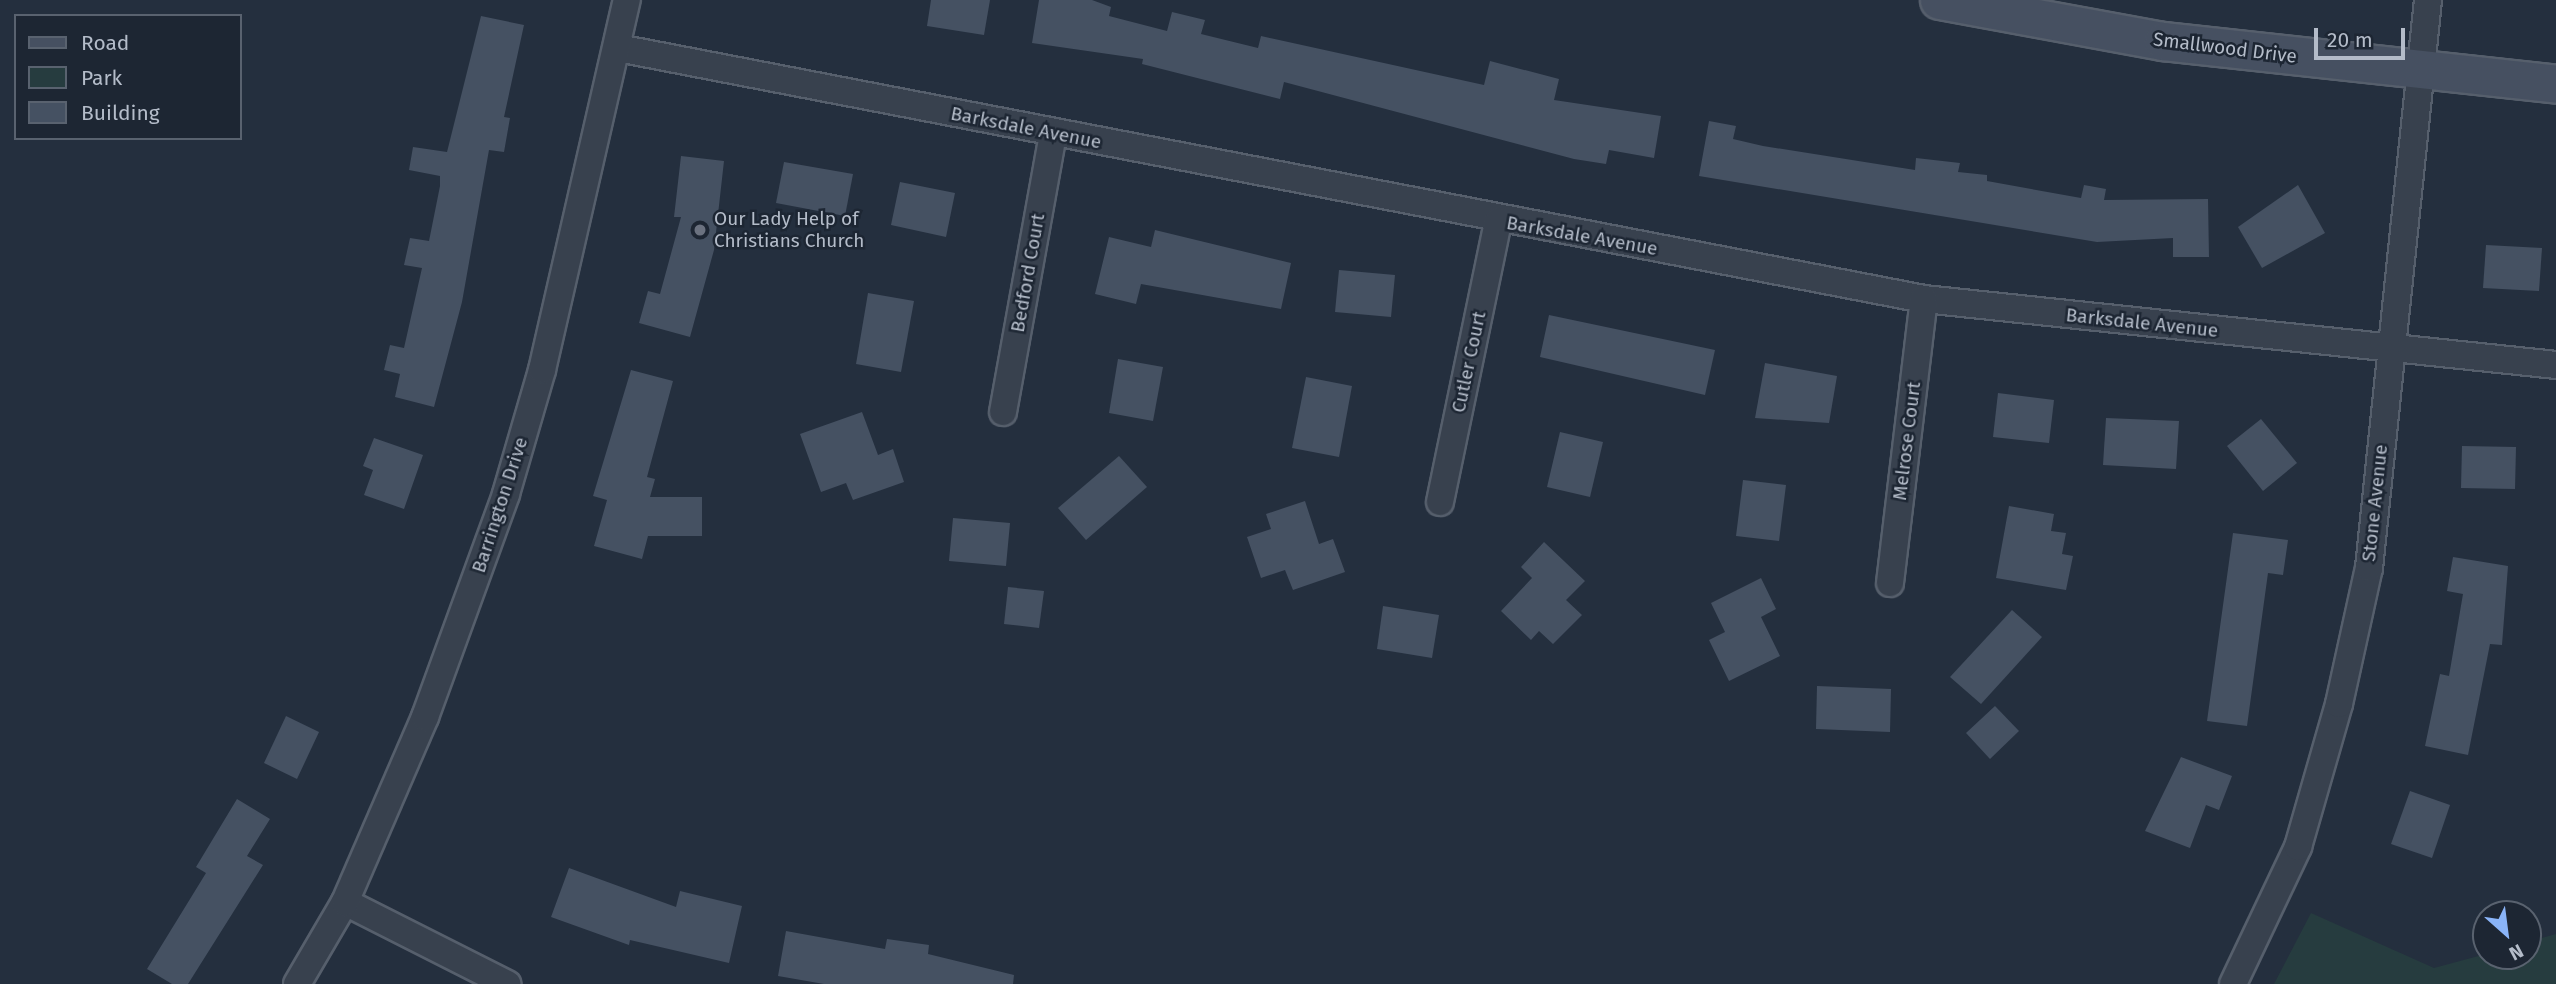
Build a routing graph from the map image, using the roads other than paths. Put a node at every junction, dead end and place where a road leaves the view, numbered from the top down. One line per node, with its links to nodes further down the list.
1 (628, 0): 4 (street, Barrington Drive)
2 (1939, 0): 5 (main road, Smallwood Drive)
3 (2428, 0): 5 (street, Stone Avenue)
4 (618, 48): 7 (street, Barksdale Avenue); 15 (street, Barrington Drive)
5 (2419, 70): 6 (main road, Smallwood Drive); 10 (street, Stone Avenue)
6 (2556, 84)
7 (1053, 134): 8 (street, Barksdale Avenue); 12 (street, Bedford Court)
8 (1498, 221): 9 (street, Barksdale Avenue); 13 (street, Cutler Court)
9 (1924, 299): 10 (street, Barksdale Avenue); 14 (street, Melrose Court)
10 (2388, 350): 11 (street, Barksdale Avenue); 18 (street, Stone Avenue)
11 (2556, 365)
12 (1003, 412)
13 (1440, 502)
14 (1890, 583)
15 (345, 902): 16 (street, Barrington Drive); 17 (street)
16 (297, 984)
17 (507, 984)
18 (2233, 984)

